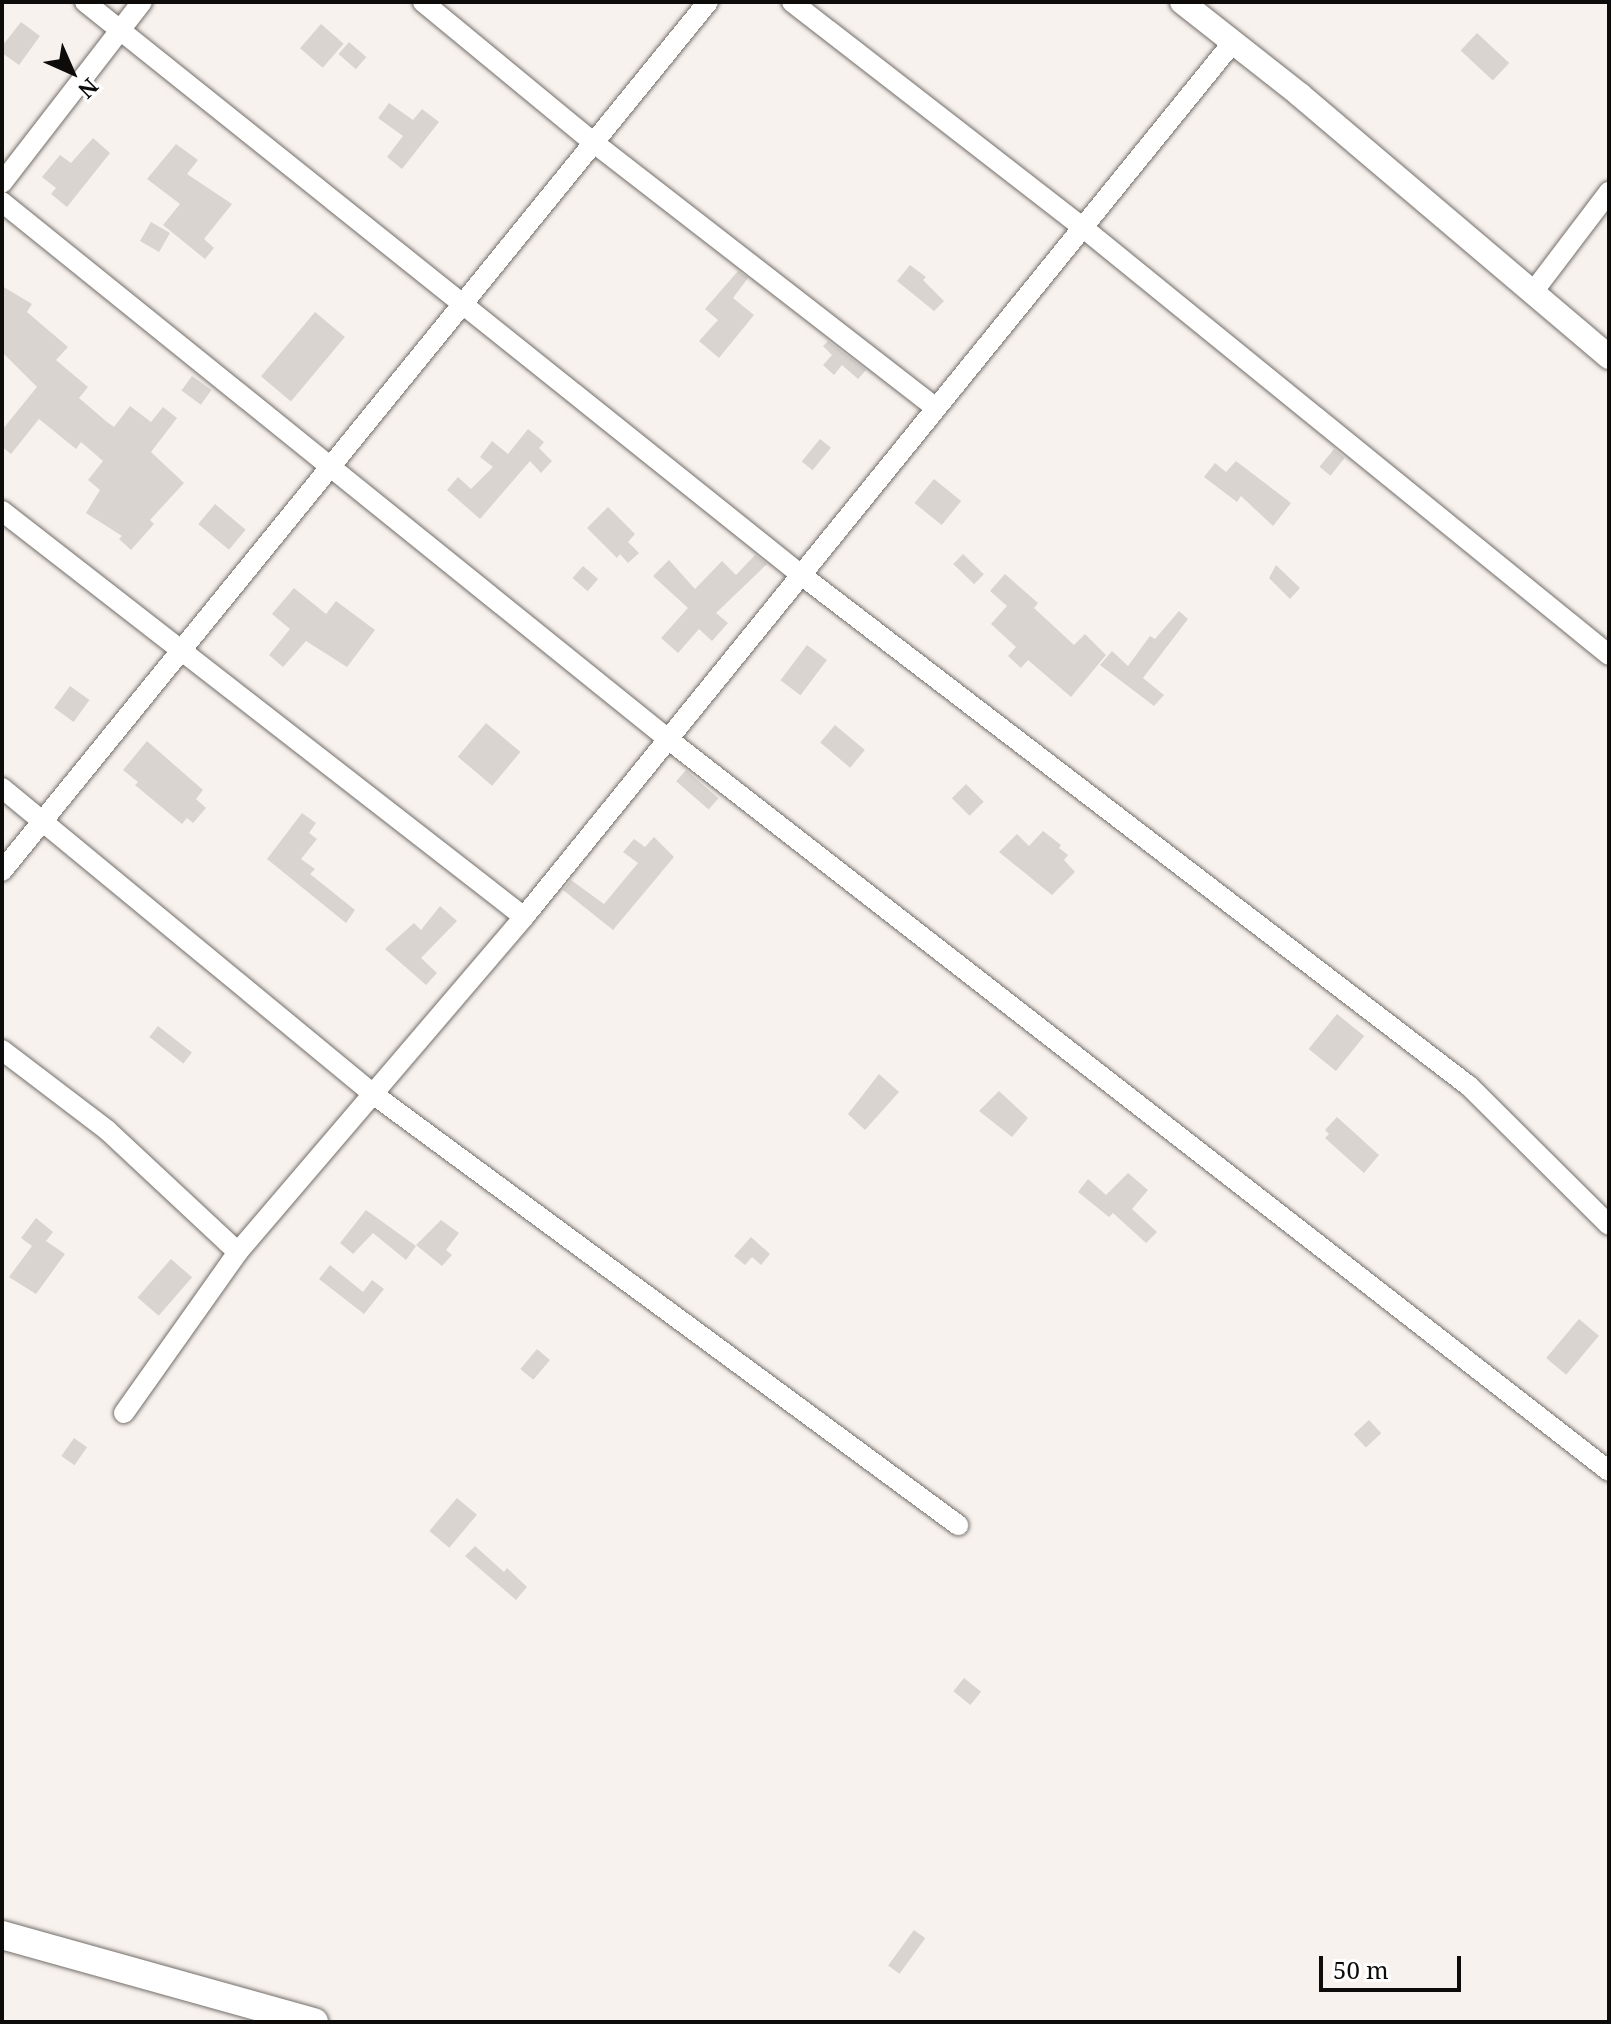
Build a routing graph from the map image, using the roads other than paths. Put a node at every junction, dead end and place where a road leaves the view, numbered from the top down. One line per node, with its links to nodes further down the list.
1 (85, 2): 7 (street)
2 (142, 2): 7 (street)
3 (423, 2): 9 (street)
4 (708, 2): 9 (street)
5 (792, 2): 13 (street)
6 (1182, 2): 8 (street)
7 (120, 30): 10 (street); 15 (street)
8 (1233, 42): 13 (street); 14 (street)
9 (593, 142): 15 (street); 17 (street)
10 (2, 183)
11 (1609, 192): 14 (street)
12 (2, 202): 18 (street)
13 (1081, 226): 17 (street); 22 (street)
14 (1533, 292): 16 (street)
15 (462, 303): 18 (street); 20 (street)
16 (1609, 357)
17 (935, 407): 20 (street)
18 (331, 464): 21 (street); 23 (street)
19 (2, 511): 21 (street)
20 (800, 574): 23 (street); 30 (street)
21 (180, 649): 25 (street); 27 (street)
22 (1609, 655)
23 (668, 739): 27 (street); 33 (street)
24 (2, 788): 25 (street)
25 (42, 821): 26 (street); 29 (street)
26 (2, 871)
27 (524, 917): 29 (street)
28 (2, 1050): 31 (street)
29 (373, 1094): 31 (street); 34 (street)
30 (1609, 1225)
31 (238, 1252): 32 (street)
32 (124, 1413)
33 (1609, 1471)
34 (958, 1525)
35 (2, 1935): 36 (main road)
36 (314, 2022)

